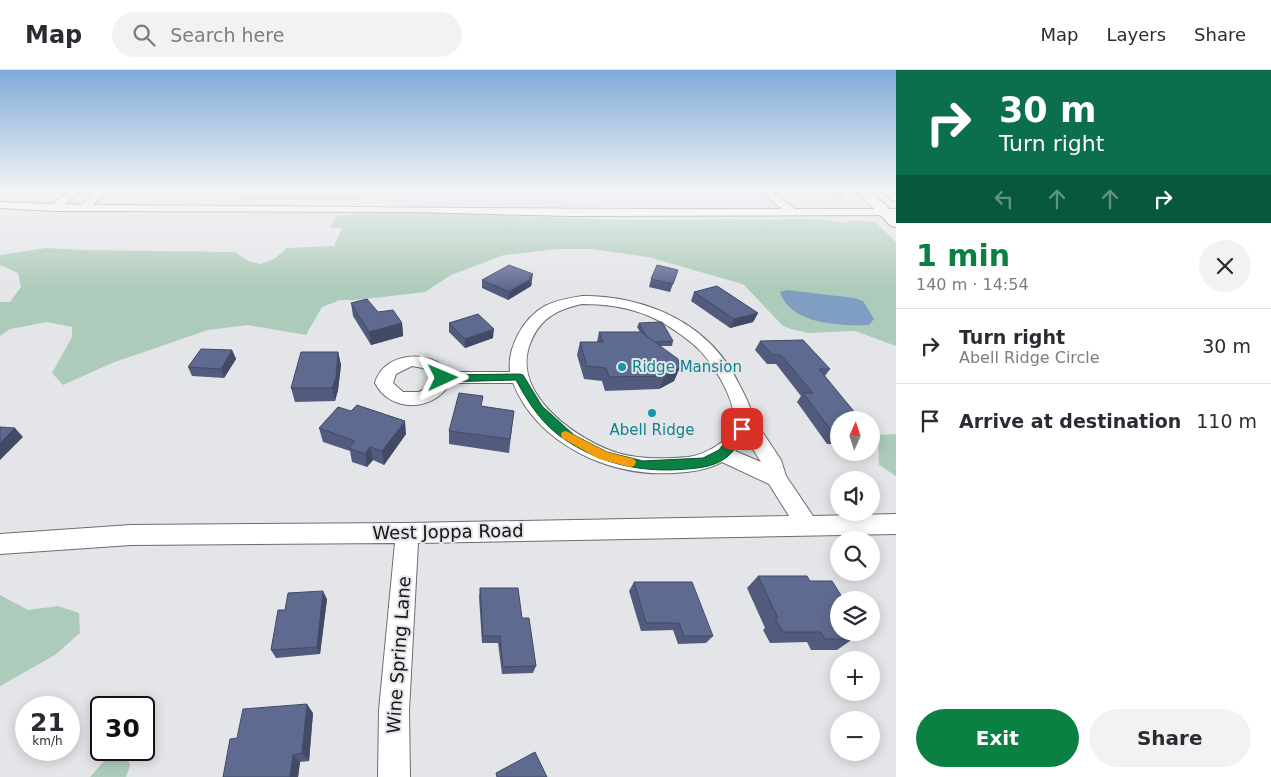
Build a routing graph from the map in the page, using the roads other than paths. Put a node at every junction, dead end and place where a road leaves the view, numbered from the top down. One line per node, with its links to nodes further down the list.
1 (519, 377): 2 (street); 3 (street); 4 (street)
2 (443, 378)
3 (742, 429): 4 (street); 5 (street)
4 (723, 454): 5 (street)
5 (776, 478): 7 (street)
6 (896, 524): 7 (street, West Joppa Road)
7 (807, 525): 8 (street, West Joppa Road)
8 (406, 533): 9 (street, West Joppa Road); 10 (street, Wine Spring Lane)
9 (0, 544)
10 (394, 777)

